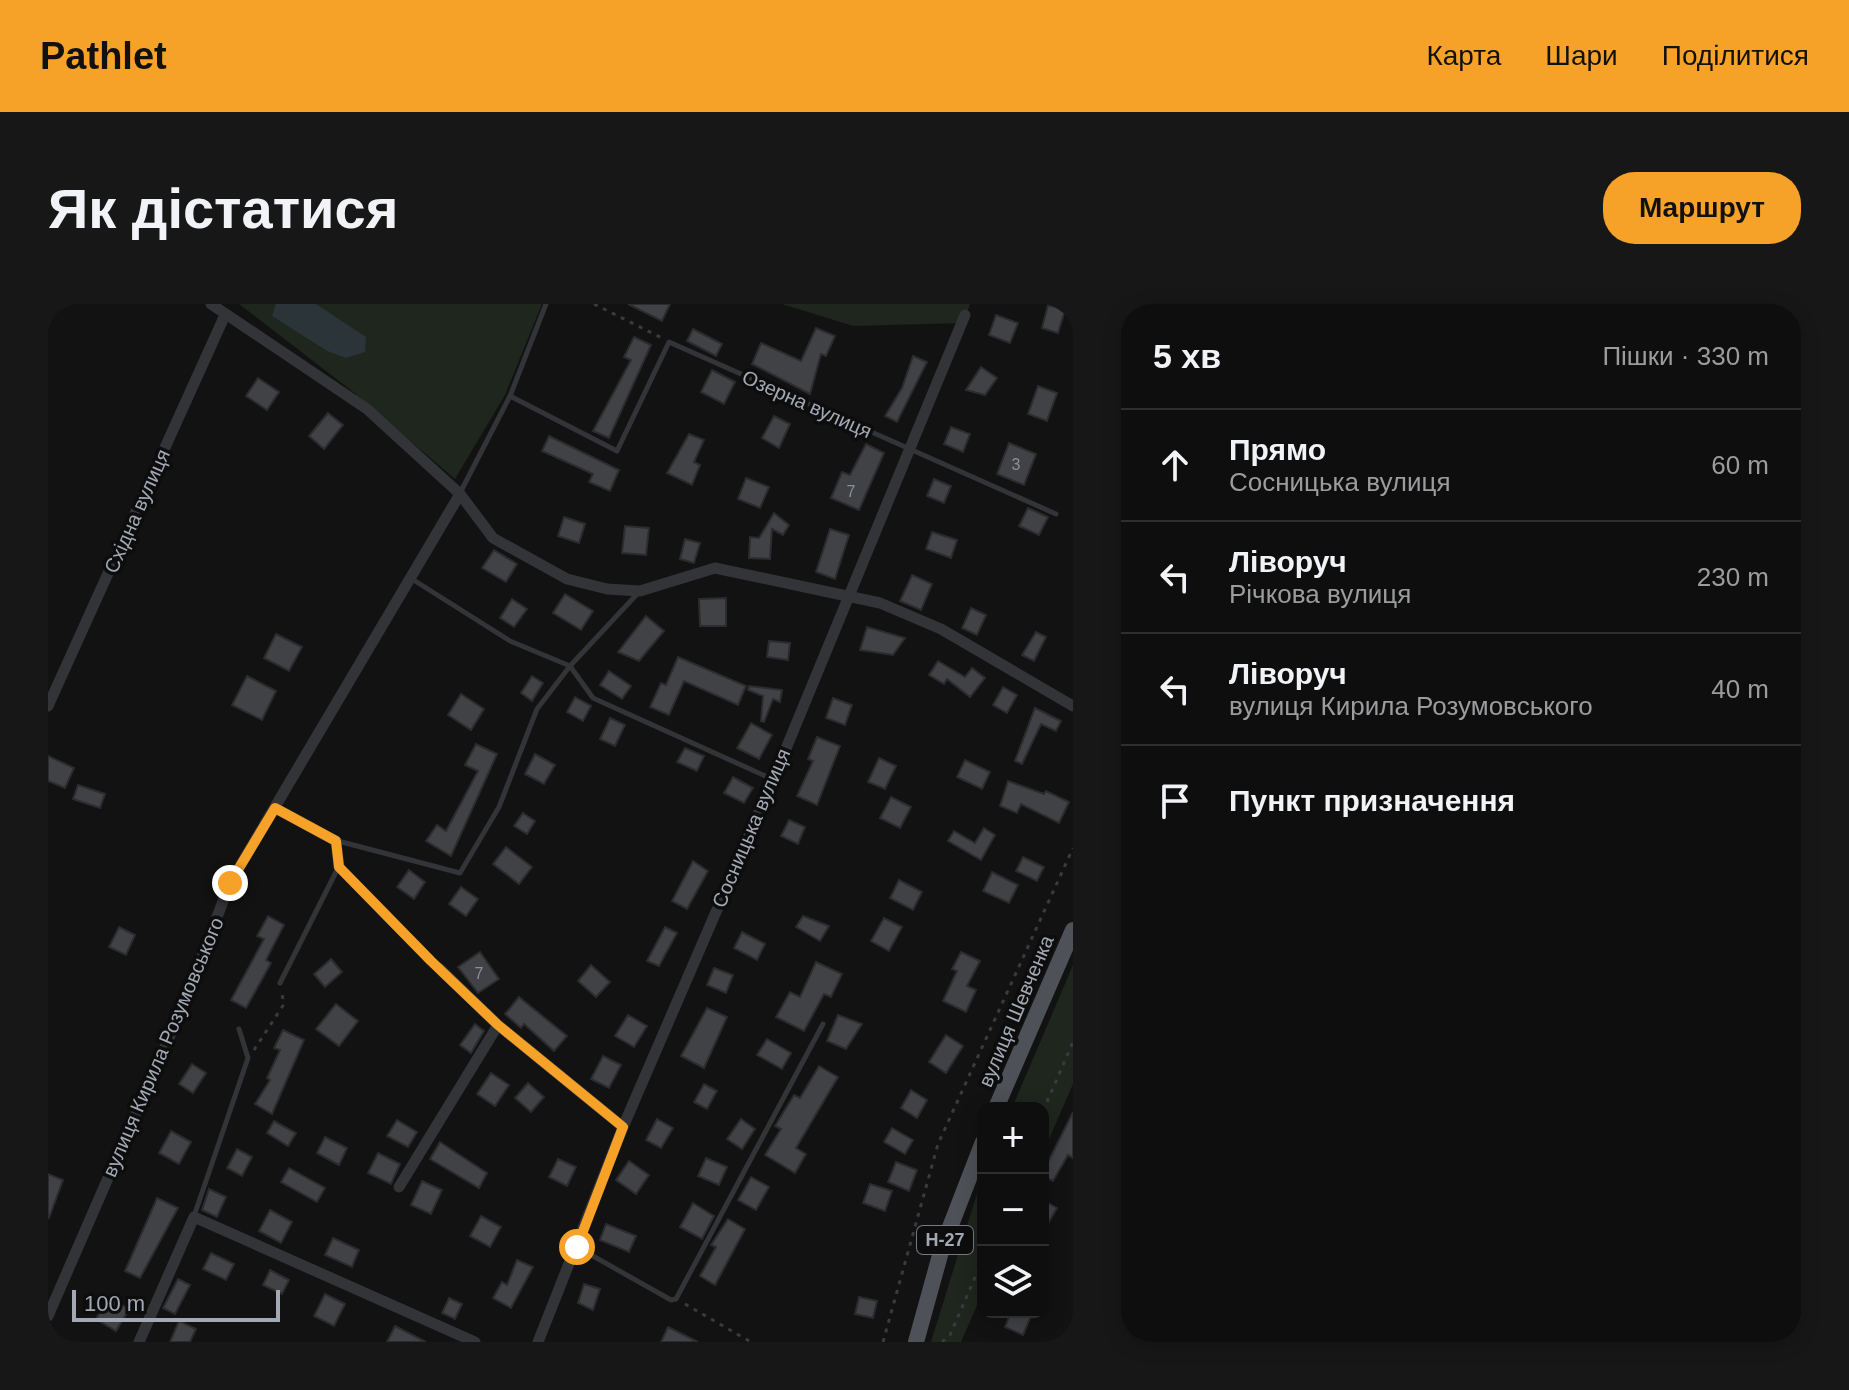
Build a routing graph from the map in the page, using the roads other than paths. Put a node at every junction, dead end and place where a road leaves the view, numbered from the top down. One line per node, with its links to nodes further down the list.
1 (211, 304): 3 (street)
2 (546, 304): 5 (lane)
3 (225, 315): 7 (street); 13 (street, Східна вулиця)
4 (965, 315): 6 (street, Сосницька вулиця)
5 (510, 396): 6 (lane, Озерна вулиця); 7 (lane)
6 (909, 449): 8 (lane, Озерна вулиця); 11 (street, Сосницька вулиця)
7 (460, 494): 9 (street, вулиця Кирила Розумовського); 10 (street)
8 (1056, 514)
9 (412, 579): 12 (lane); 16 (street, вулиця Кирила Розумовського)
10 (640, 591): 11 (street); 12 (lane)
11 (848, 596): 14 (street); 15 (street, Сосницька вулиця)
12 (570, 666): 15 (lane); 17 (lane)
13 (48, 706)
14 (1073, 706)
15 (773, 780): 26 (street, Сосницька вулиця)
16 (275, 808): 17 (street); 31 (street, вулиця Кирила Розумовського)
17 (336, 841): 18 (street)
18 (339, 867): 21 (lane)
19 (1073, 930): 25 (main road, вулиця Шевченка)
20 (439, 968): 23 (street)
21 (280, 983)
22 (823, 1024): 30 (lane)
23 (498, 1025): 26 (street); 28 (street)
24 (239, 1029): 29 (lane)
25 (999, 1102)
26 (623, 1127): 30 (street, Сосницька вулиця)
27 (977, 1158): 35 (main road, Н-27)
28 (399, 1187)
29 (194, 1217): 32 (street); 33 (street)
30 (577, 1247): 34 (street, Сосницька вулиця)
31 (48, 1316)
32 (139, 1342)
33 (475, 1342)
34 (538, 1342)
35 (916, 1342)

